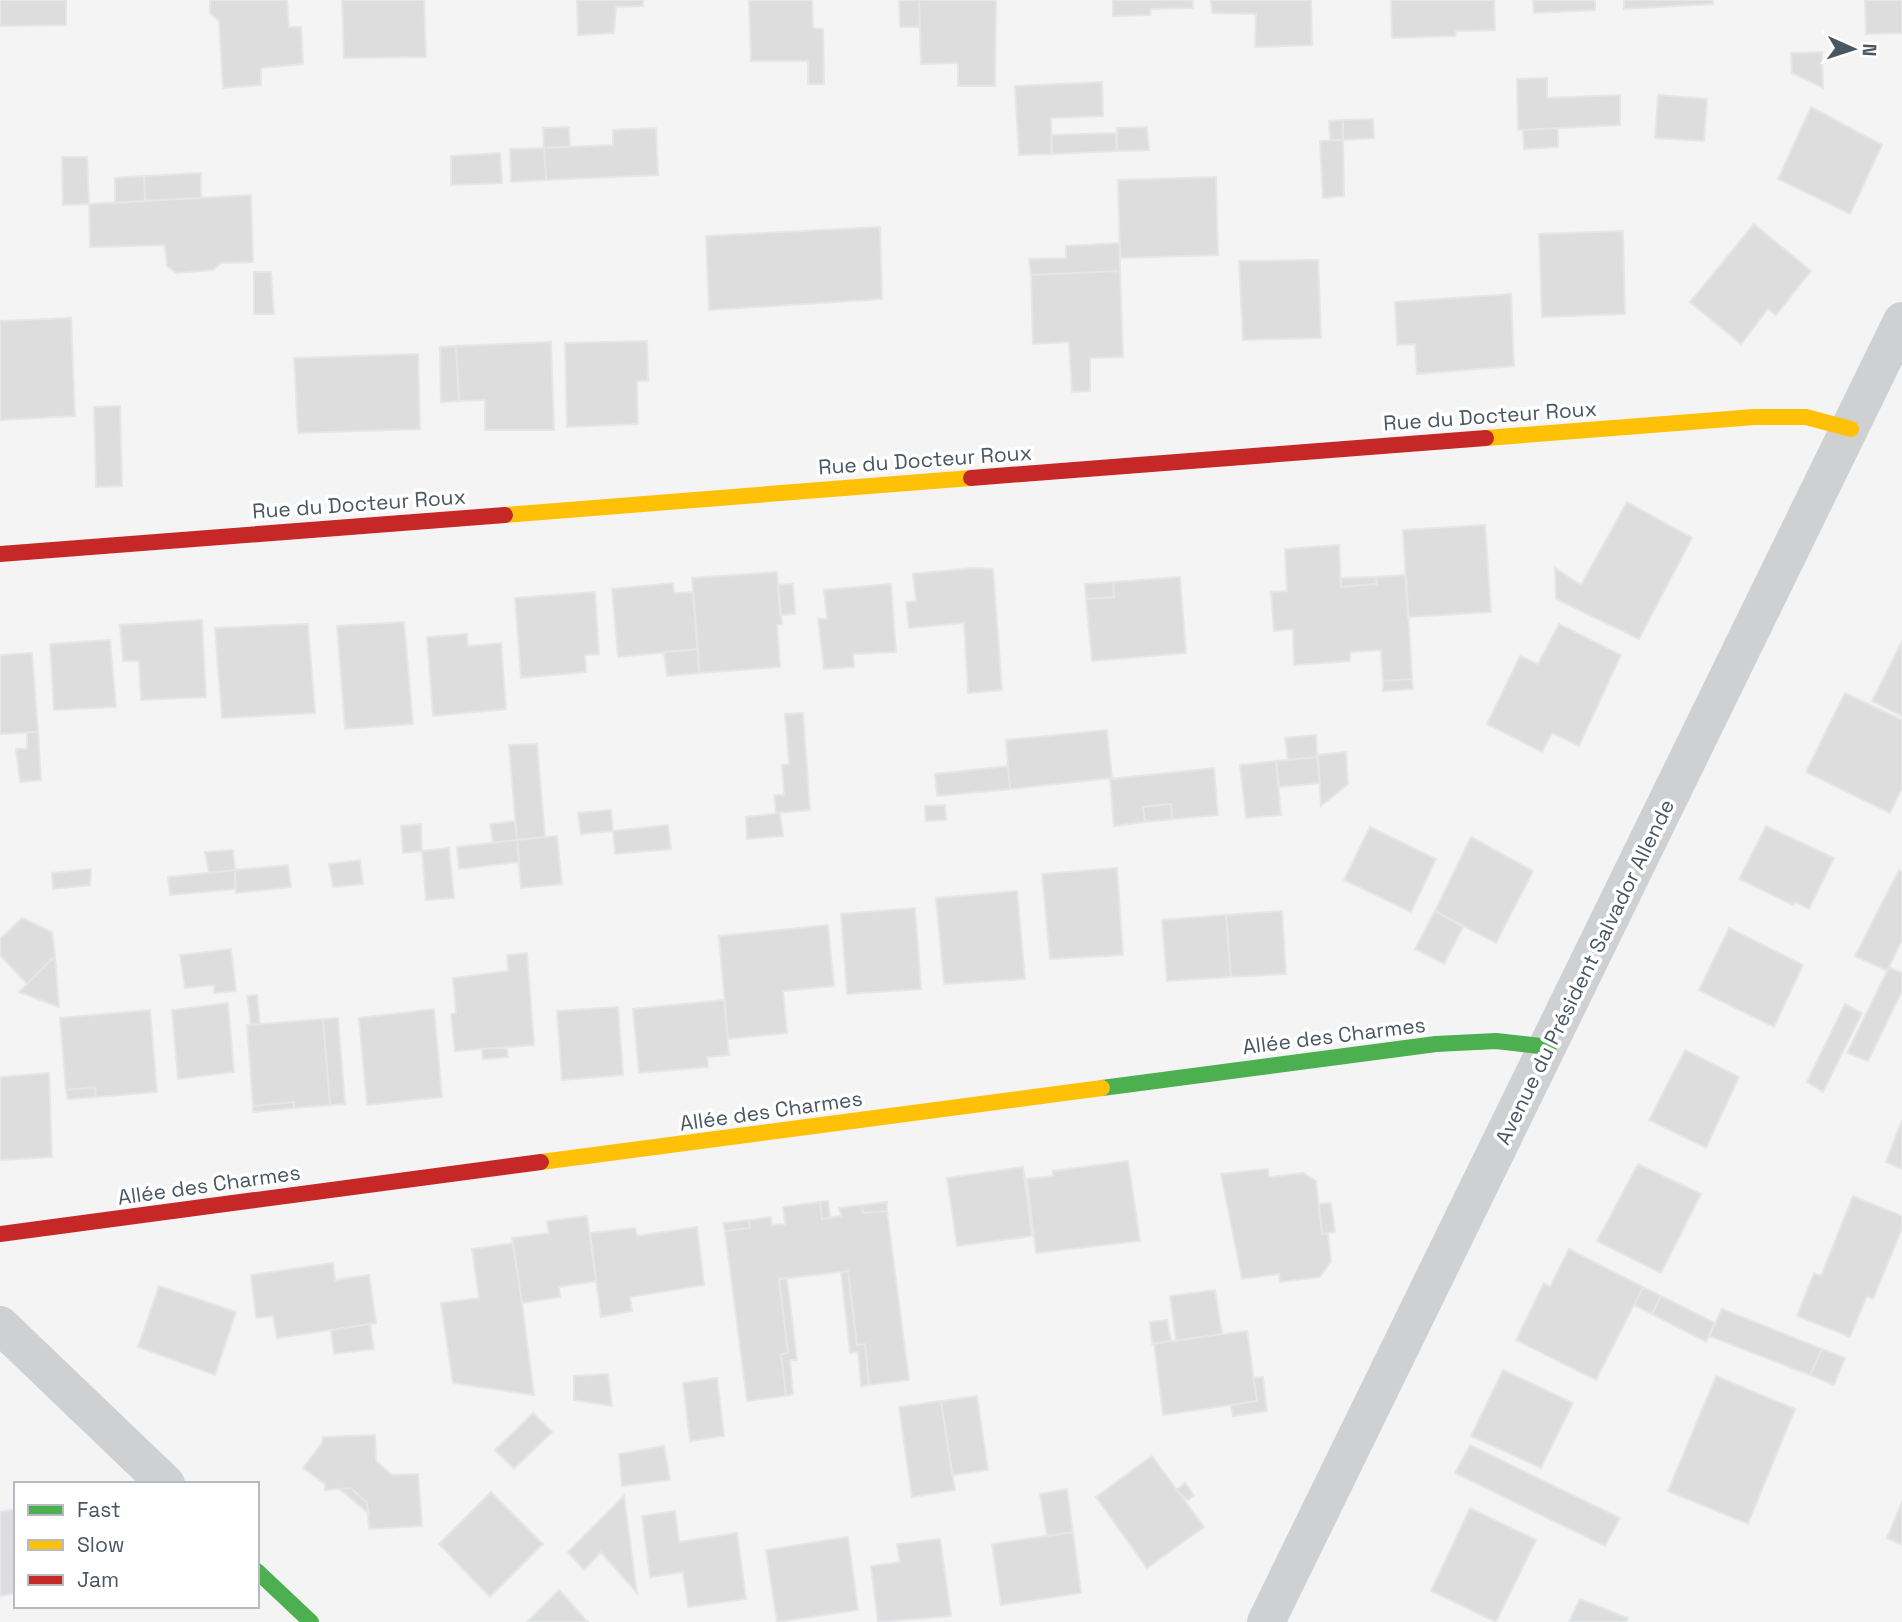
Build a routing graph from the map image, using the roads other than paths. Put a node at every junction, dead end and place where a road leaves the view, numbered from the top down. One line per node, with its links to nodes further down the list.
1 (1902, 321): 2 (street, Avenue du Président Salvador Allende)
2 (1851, 429): 3 (street, Rue du Docteur Roux); 4 (street, Avenue du Président Salvador Allende)
3 (0, 554)
4 (1549, 1047): 5 (street, Allée des Charmes); 10 (street, Avenue du Président Salvador Allende)
5 (0, 1234)
6 (0, 1325): 7 (street)
7 (164, 1482)
8 (259, 1572): 9 (street)
9 (311, 1622)
10 (1266, 1622)

